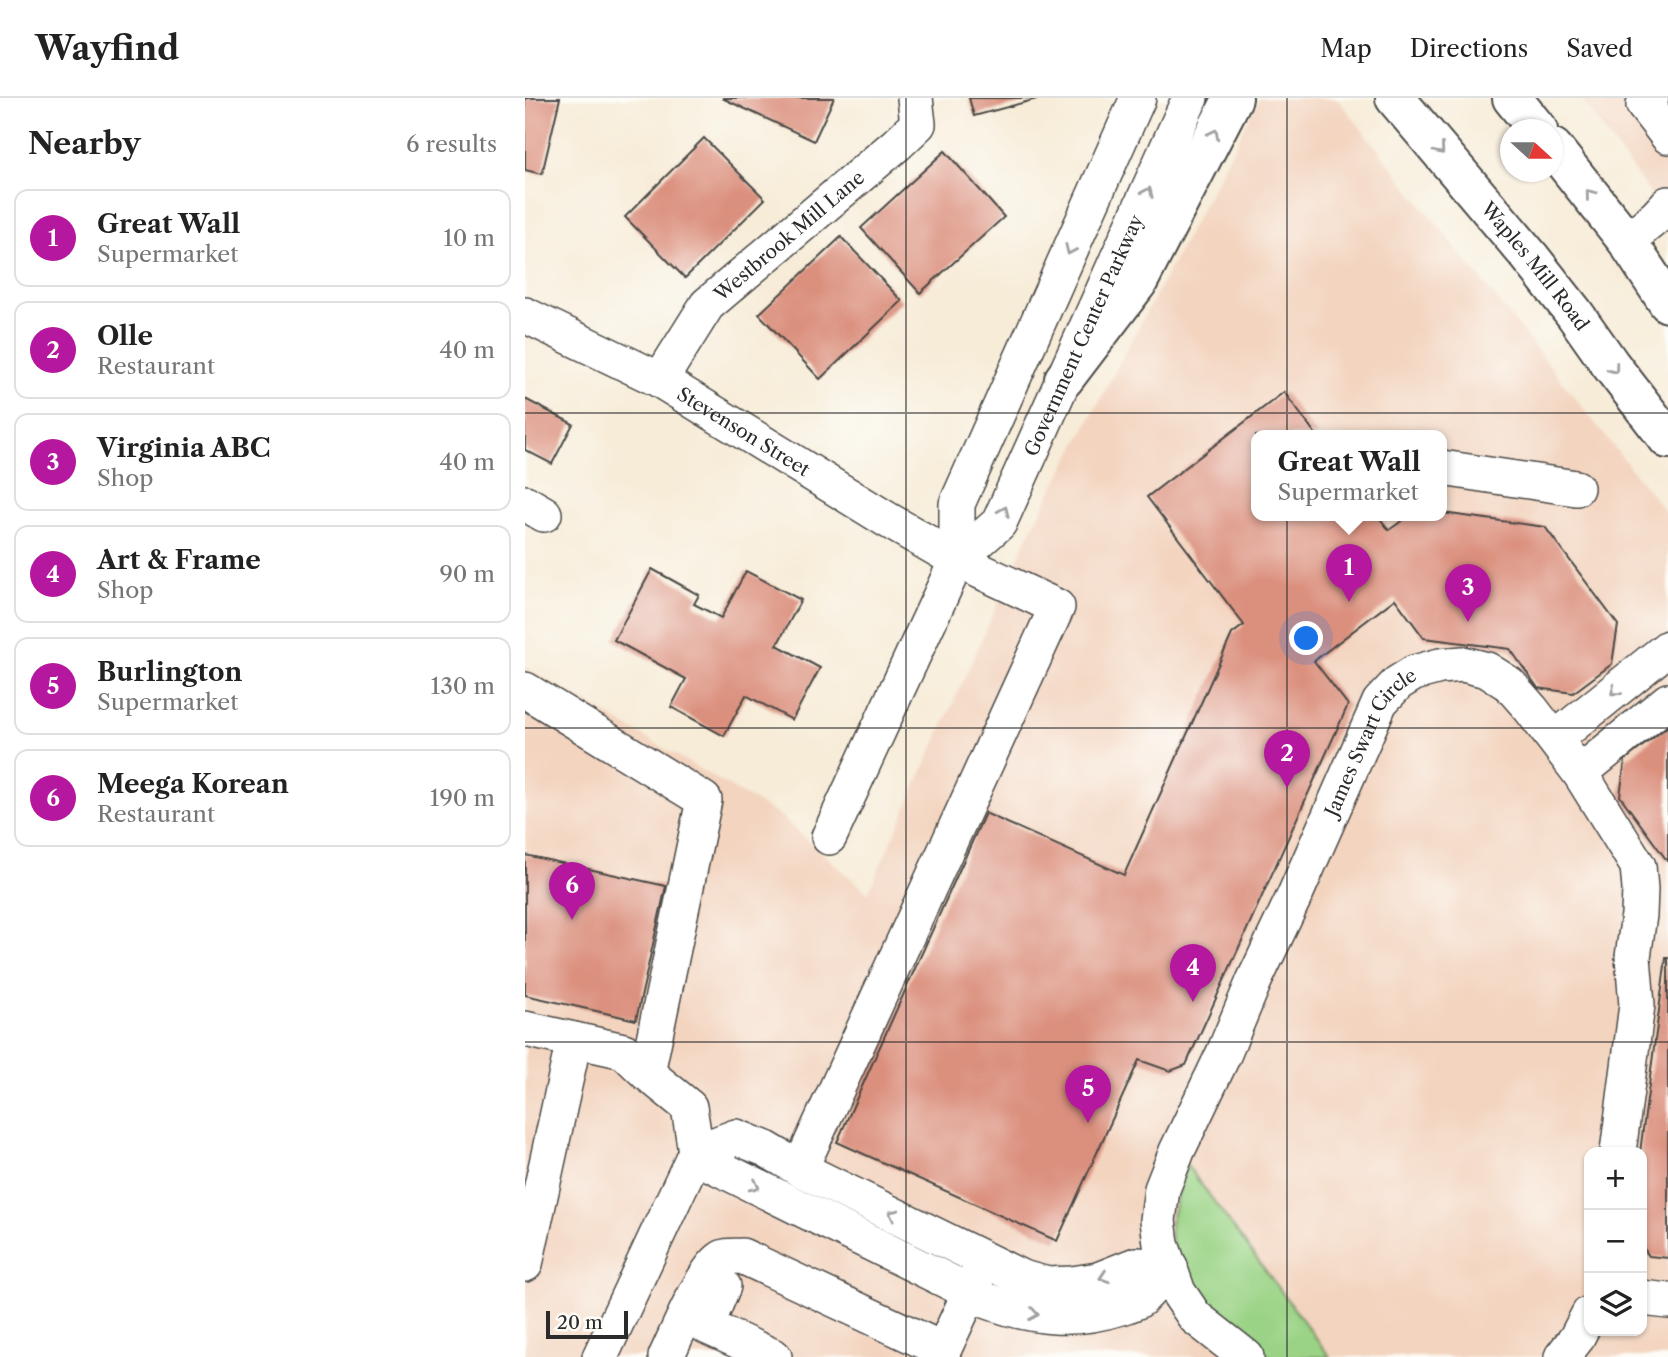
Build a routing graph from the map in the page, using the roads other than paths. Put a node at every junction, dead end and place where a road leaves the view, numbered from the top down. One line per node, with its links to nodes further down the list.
1 (915, 98): 16 (street, Westbrook Mill Lane)
2 (1138, 98): 20 (street, Government Center Parkway, one-way to 20)
3 (1190, 98): 15 (street, Government Center Parkway, one-way to 3)
4 (1233, 98): 15 (main road, one-way to 4)
5 (1395, 98): 17 (main road, Waples Mill Road, one-way to 17)
6 (1512, 98): 8 (main road)
7 (1645, 100): 9 (street)
8 (1529, 119)
9 (1668, 136)
10 (1563, 162): 12 (main road, one-way to 10)
11 (1668, 204): 12 (street)
12 (1627, 241): 13 (main road)
13 (1668, 303)
14 (525, 315): 16 (street, Stevenson Street)
15 (1064, 379): 20 (street, Government Center Parkway, one-way to 15)
16 (660, 380): 20 (street, Stevenson Street)
17 (1668, 439)
18 (1447, 469): 19 (street)
19 (1576, 488)
20 (957, 560): 26 (street, Government Center Parkway); 32 (street, Stevenson Street)
21 (1668, 648): 24 (street, one-way to 24)
22 (525, 690): 29 (street)
23 (1668, 701): 25 (street)
24 (1555, 739): 25 (street, James Swart Circle); 35 (street, James Swart Circle)
25 (1580, 773): 30 (street, James Swart Circle)
26 (829, 837)
27 (525, 1029): 28 (street)
28 (574, 1040): 29 (street); 34 (street)
29 (647, 1073): 31 (street)
30 (1619, 1147)
31 (696, 1152): 32 (street); 36 (street, one-way to 36); 41 (street)
32 (800, 1168): 33 (street, one-way to 32)
33 (986, 1260): 35 (street, one-way to 33); 36 (street)
34 (525, 1264)
35 (1170, 1267): 36 (street, one-way to 35); 44 (street, James Swart Circle)
36 (970, 1292): 40 (street)
37 (1647, 1299): 38 (street)
38 (1668, 1301)
39 (1584, 1324): 45 (street)
40 (935, 1355): 42 (street); 43 (street)
41 (600, 1357)
42 (666, 1357)
43 (774, 1357)
44 (1245, 1357)
45 (1562, 1357)

